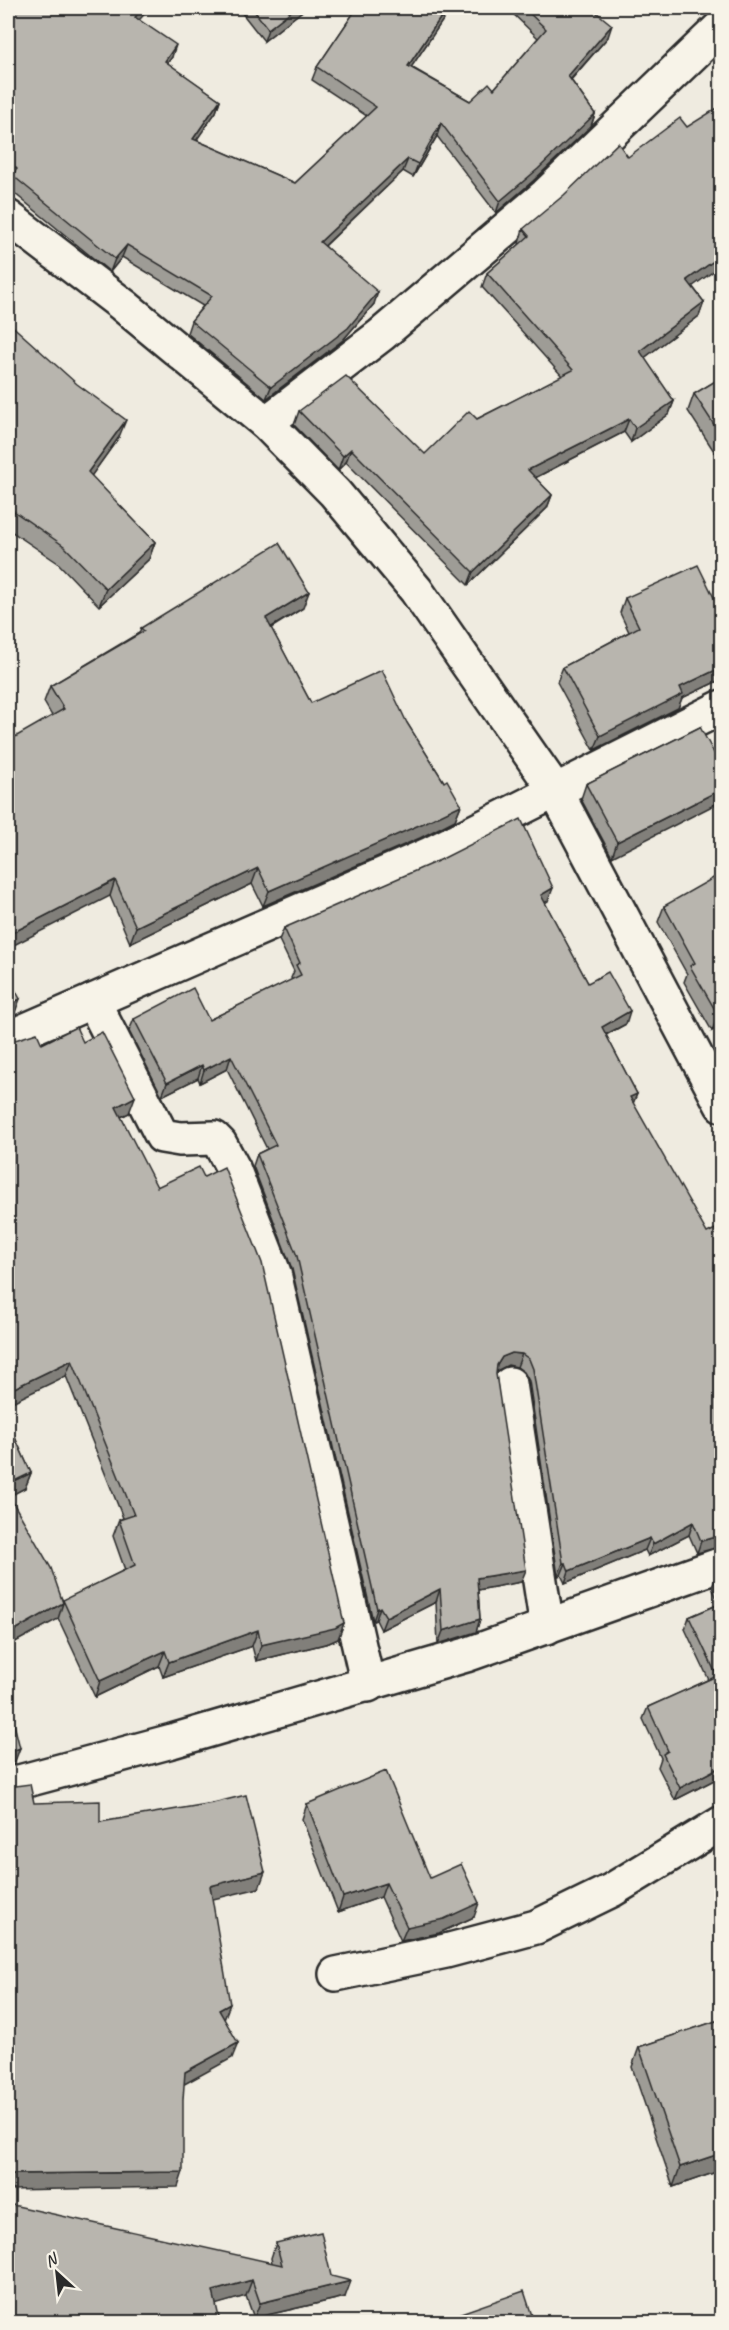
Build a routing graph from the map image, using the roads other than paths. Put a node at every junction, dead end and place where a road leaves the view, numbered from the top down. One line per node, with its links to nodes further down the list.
1 (722, 26): 3 (street)
2 (8, 217): 3 (street)
3 (266, 423): 5 (street)
4 (722, 707): 5 (street)
5 (555, 790): 6 (street); 8 (street)
6 (93, 1001): 7 (street); 12 (street)
7 (8, 1038)
8 (722, 1105)
9 (510, 1384): 11 (street)
10 (722, 1564): 11 (street)
11 (547, 1627): 12 (street)
12 (368, 1684): 13 (street)
13 (8, 1785)
14 (722, 1823): 15 (street)
15 (336, 1974)

